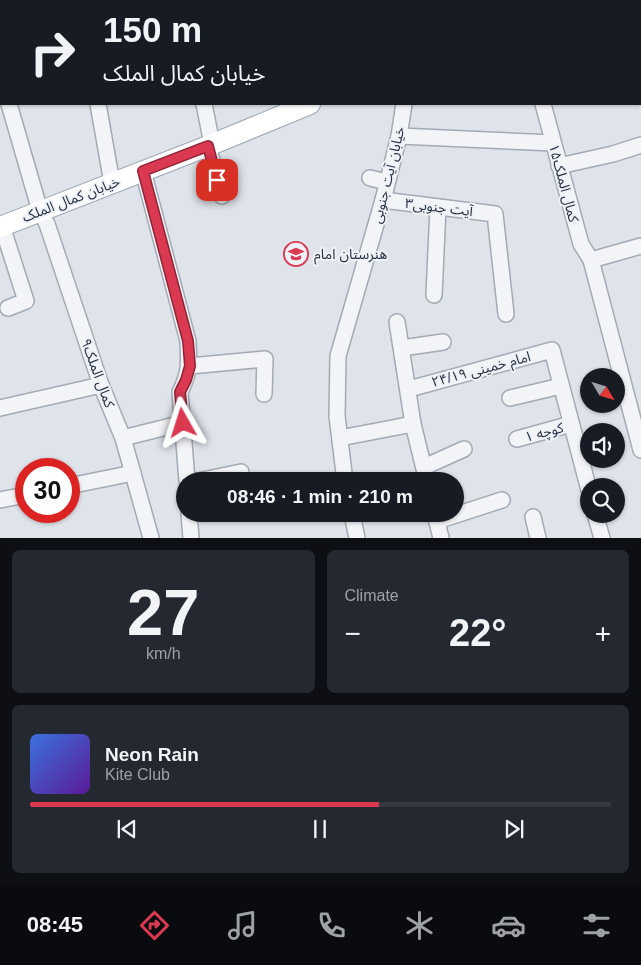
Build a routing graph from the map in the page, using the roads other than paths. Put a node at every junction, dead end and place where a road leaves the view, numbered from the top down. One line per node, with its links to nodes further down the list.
1 (9, 105): 19 (street, کمال الملک۹)
2 (98, 105): 15 (street)
3 (204, 105): 9 (street)
4 (308, 105): 9 (main road, خیابان کمال الملک)
5 (404, 105): 7 (street, خیابان آیت جنوبی)
6 (543, 105): 8 (street, کمال الملک۱۵)
7 (399, 136): 8 (street); 14 (street, خیابان آیت جنوبی)
8 (554, 143): 11 (street, کمال الملک۱۵)
9 (210, 145): 12 (main road, خیابان کمال الملک); 16 (street)
10 (641, 145): 11 (street)
11 (560, 166): 22 (street, کمال الملک۱۵)
12 (143, 171): 15 (main road, خیابان کمال الملک); 29 (street)
13 (370, 178): 14 (street)
14 (387, 182): 17 (street, خیابان آیت جنوبی)
15 (112, 183): 19 (main road, خیابان کمال الملک)
16 (222, 196)
17 (383, 200): 18 (street, آیت جنوبی۳); 40 (street, خیابان آیت جنوبی)
18 (438, 207): 23 (street); 25 (street, آیت جنوبی۳)
19 (40, 210): 20 (main road, خیابان کمال الملک); 30 (street, کمال الملک۹)
20 (1, 227): 24 (street)
21 (641, 246): 22 (street)
22 (591, 260): 43 (street, کمال الملک۱۵)
23 (434, 294)
24 (8, 308)
25 (506, 314)
26 (397, 322): 28 (street)
27 (443, 342): 28 (street)
28 (402, 348): 32 (street)
29 (190, 366): 33 (street); 36 (street)
30 (101, 385): 35 (street); 39 (street, کمال الملک۹)
31 (561, 386): 32 (street, امام خمینی ۲۴/۱۹); 34 (street); 38 (street)
32 (409, 389): 37 (street)
33 (264, 394)
34 (510, 398)
35 (2, 408)
36 (183, 423): 39 (street); 44 (street)
37 (413, 424): 40 (street); 46 (street)
38 (571, 424): 41 (street, کوچه ۱); 49 (street)
39 (123, 438): 48 (street, کمال الملک۹)
40 (340, 438): 45 (street, خیابان آیت جنوبی)
41 (517, 439)
42 (464, 449): 47 (street)
43 (641, 450)
44 (186, 472)
45 (345, 472)
46 (425, 472)
47 (428, 472)
48 (133, 473): 50 (street); 60 (street, کمال الملک۹)
49 (586, 478)
50 (80, 484)
51 (15, 497): 52 (street)
52 (0, 500)
53 (502, 500): 54 (street)
54 (464, 510)
55 (533, 518): 64 (street)
56 (190, 522): 61 (street)
57 (354, 522): 62 (street)
58 (437, 522): 63 (street)
59 (598, 523): 65 (street)
60 (151, 538)
61 (191, 538)
62 (357, 538)
63 (441, 538)
64 (538, 538)
65 (602, 538)

